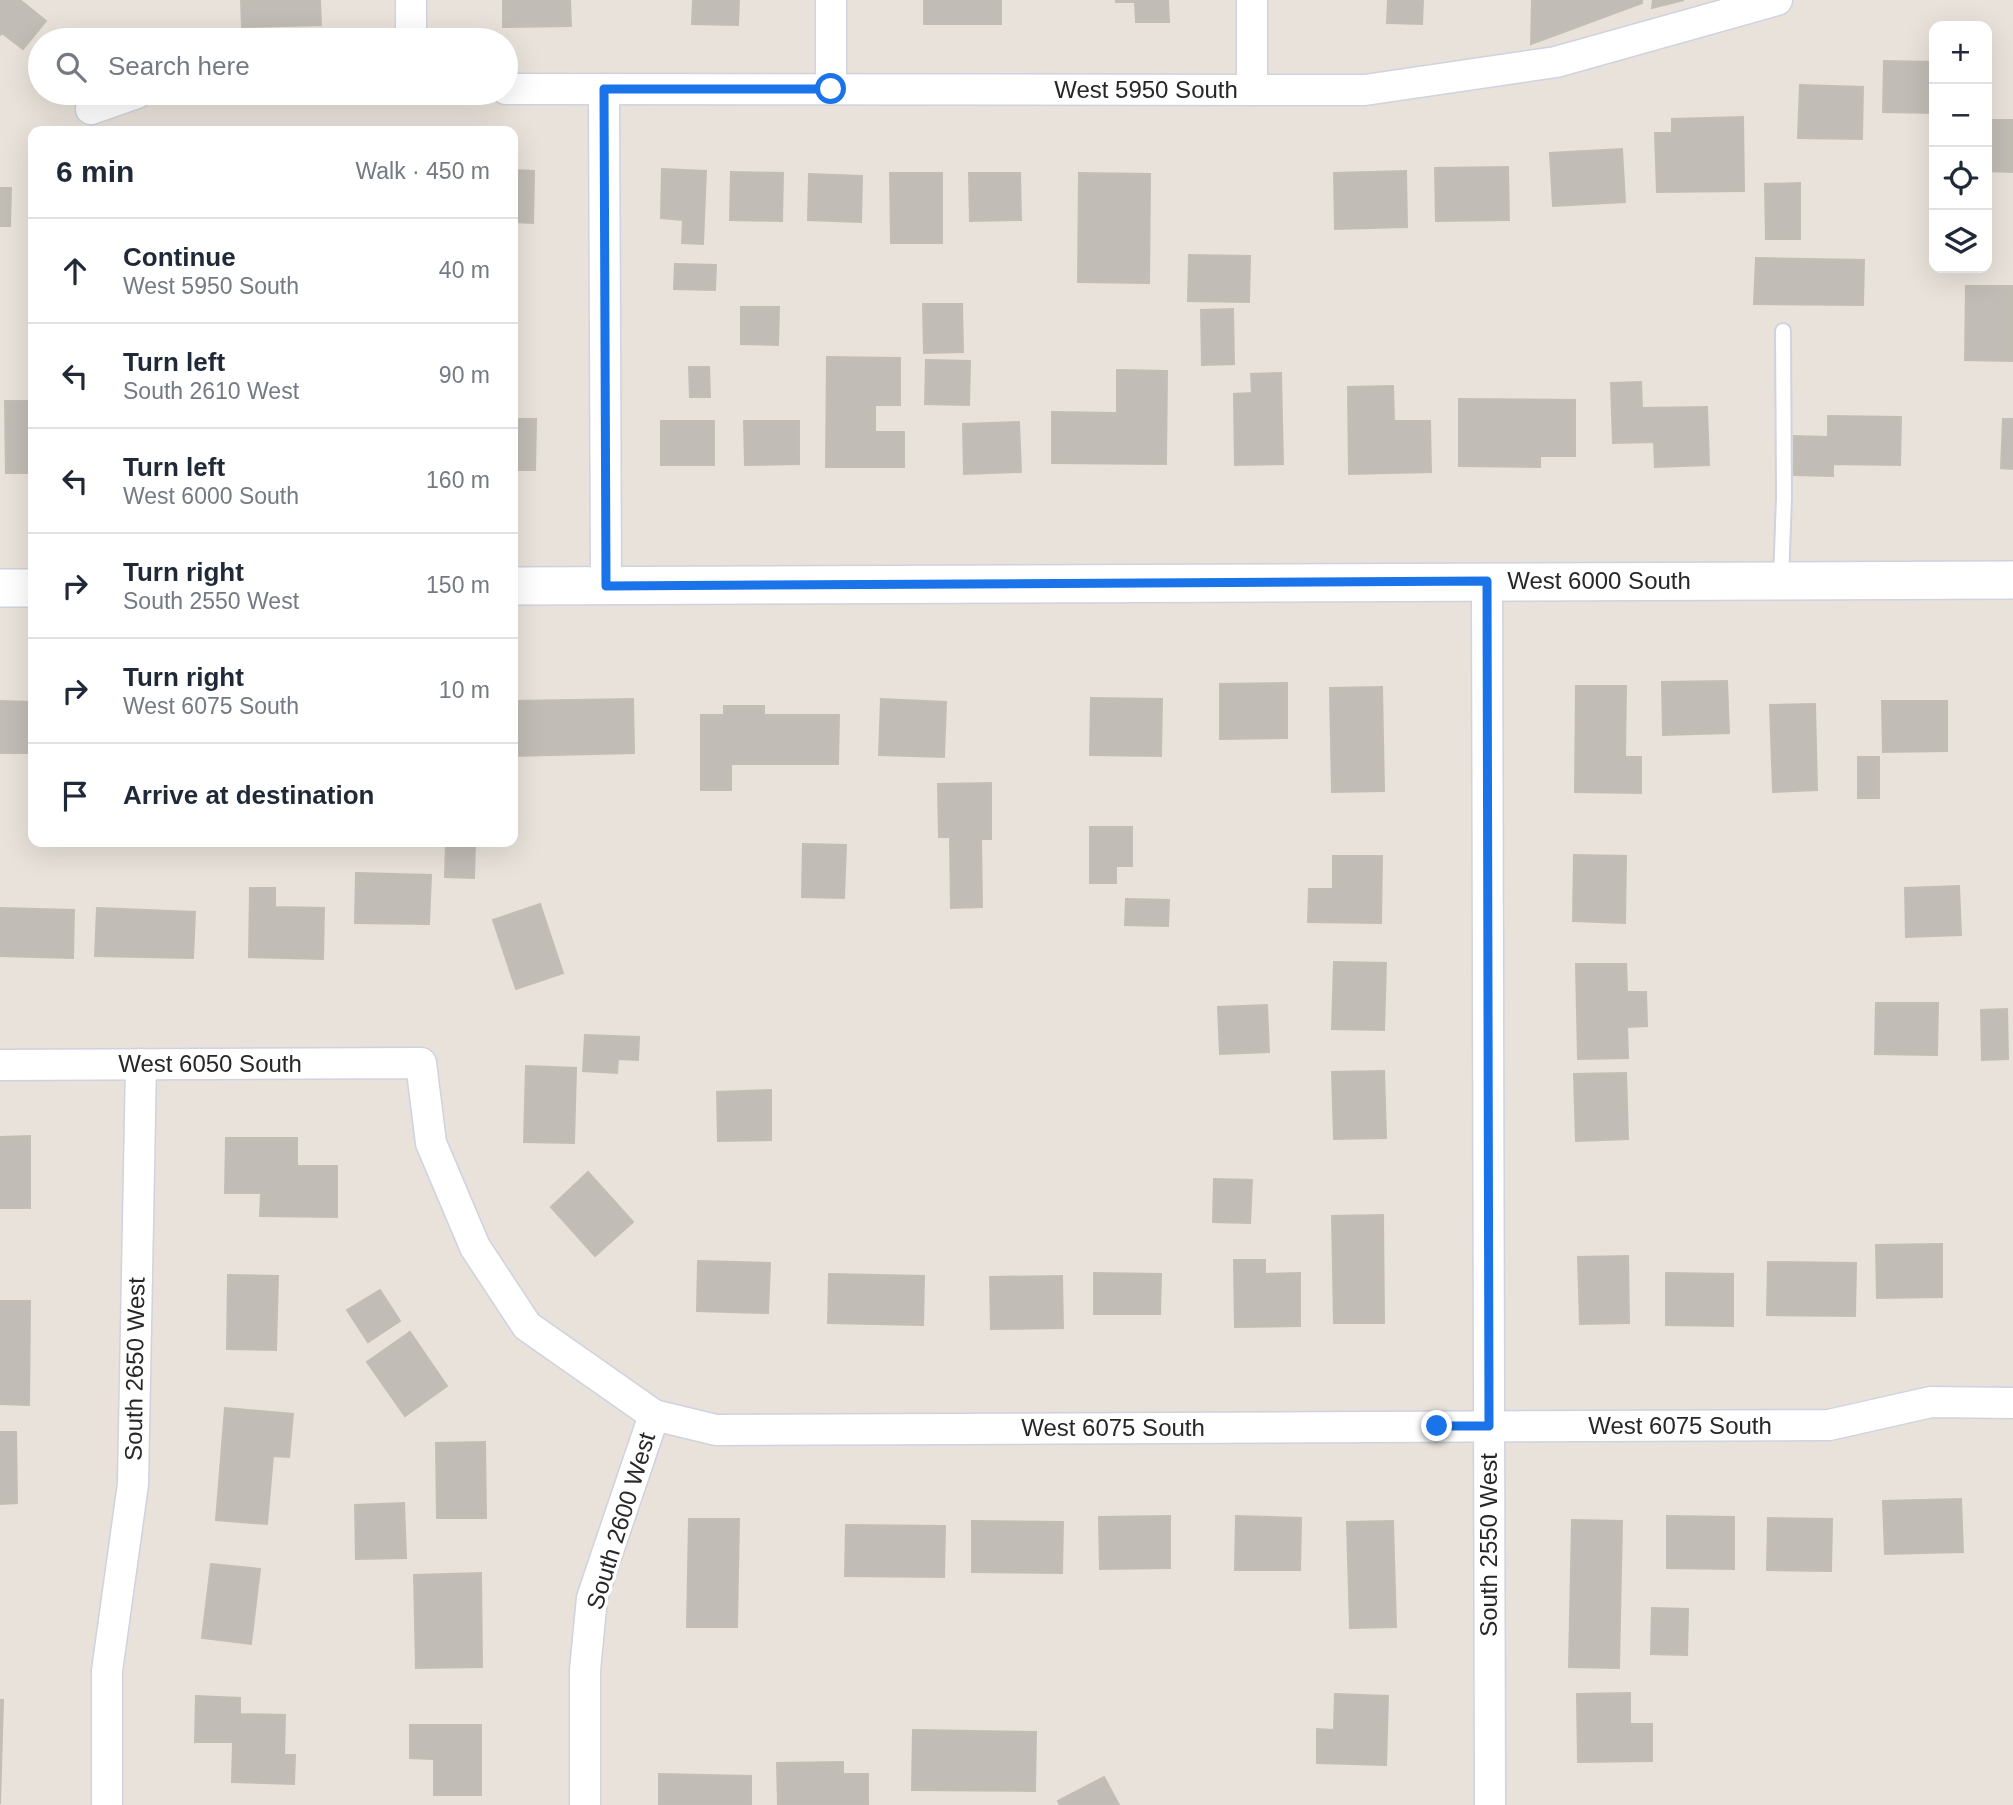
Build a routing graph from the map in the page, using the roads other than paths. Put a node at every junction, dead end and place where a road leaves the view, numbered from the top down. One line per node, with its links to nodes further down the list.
1 (411, 0): 5 (street)
2 (831, 0): 8 (street)
3 (1252, 0): 9 (street)
4 (1777, 0): 9 (street, West 5950 South)
5 (411, 28)
6 (518, 89): 7 (street, West 5950 South)
7 (604, 89): 8 (street, West 5950 South); 17 (street)
8 (831, 89): 9 (street, West 5950 South)
9 (1252, 90)
10 (102, 105): 11 (street)
11 (91, 109)
12 (1783, 331): 15 (lane)
13 (2013, 580): 15 (street, West 6000 South)
14 (1487, 581): 15 (street, West 6000 South); 17 (street, West 6000 South); 25 (street, South 2550 West)
15 (1781, 582)
16 (518, 586): 17 (street, West 6000 South)
17 (606, 586)
18 (0, 588): 19 (street)
19 (28, 588)
20 (421, 1063): 21 (street, West 6050 South); 24 (street, West 6075 South)
21 (141, 1064): 22 (street, West 6050 South); 26 (street, South 2650 West)
22 (0, 1065)
23 (2013, 1403): 25 (street, West 6075 South)
24 (654, 1415): 25 (street, West 6075 South); 27 (street, South 2600 West)
25 (1489, 1426): 28 (street, South 2550 West)
26 (107, 1805)
27 (585, 1805)
28 (1490, 1805)

